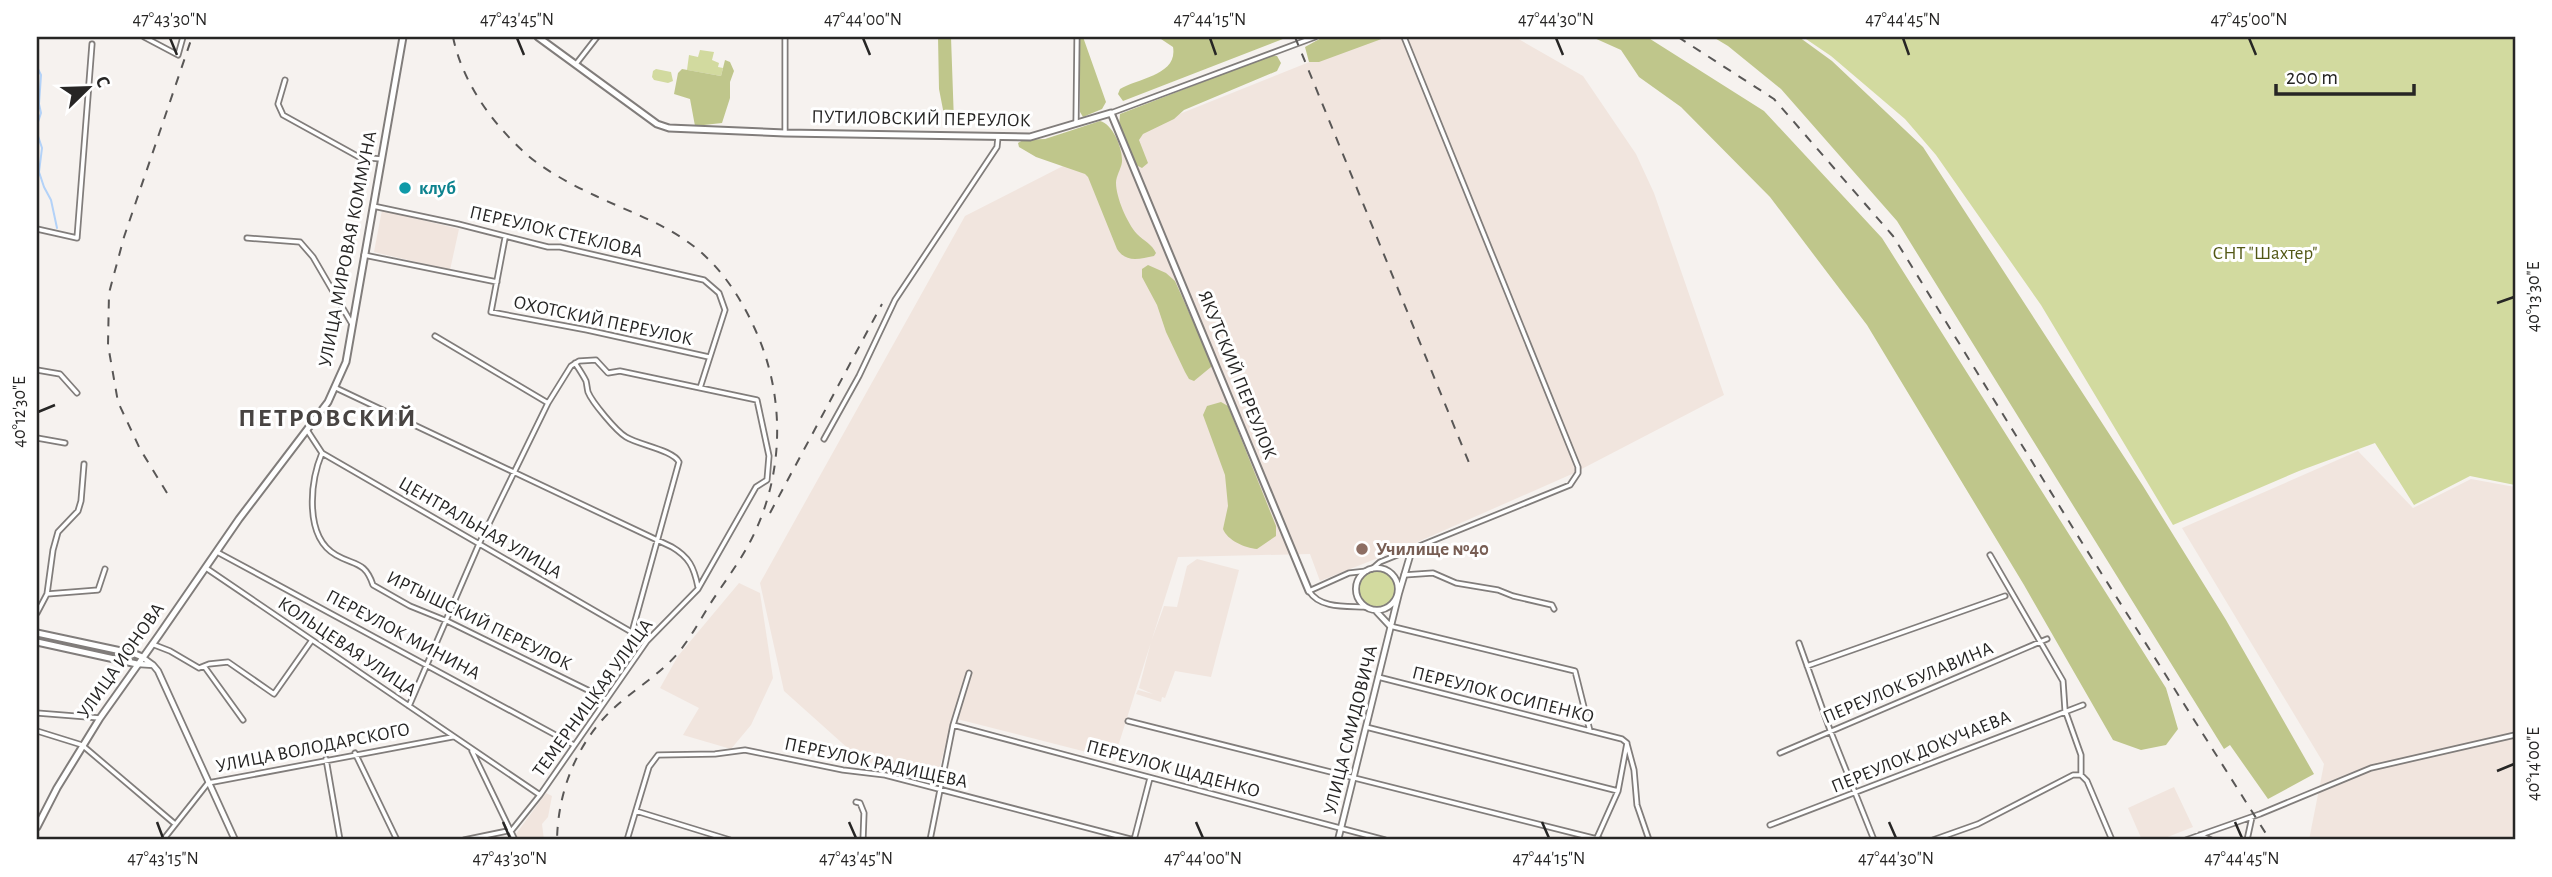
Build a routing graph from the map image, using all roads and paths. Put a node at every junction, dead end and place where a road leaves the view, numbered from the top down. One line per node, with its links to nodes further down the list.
1 (144, 37): 2 (street)
2 (183, 37)
3 (403, 37): 17 (main road, УЛИЦА МИРОВАЯ КОММУНА)
4 (538, 37): 11 (main road, ПУТИЛОВСКИЙ ПЕРЕУЛОК)
5 (597, 37): 11 (street)
6 (785, 37): 15 (street)
7 (1077, 37): 14 (street)
8 (1315, 37): 13 (street, ПУТИЛОВСКИЙ ПЕРЕУЛОК)
9 (1404, 37): 43 (street)
10 (92, 44): 19 (street)
11 (576, 64): 15 (main road, ПУТИЛОВСКИЙ ПЕРЕУЛОК)
12 (285, 80): 17 (street)
13 (1111, 113): 14 (main road, ПУТИЛОВСКИЙ ПЕРЕУЛОК); 51 (main road, ЯКУТСКИЙ ПЕРЕУЛОК)
14 (1076, 125): 16 (main road, ПУТИЛОВСКИЙ ПЕРЕУЛОК)
15 (785, 133): 16 (main road, ПУТИЛОВСКИЙ ПЕРЕУЛОК)
16 (998, 137): 35 (street)
17 (382, 159): 18 (main road, УЛИЦА МИРОВАЯ КОММУНА)
18 (373, 206): 20 (street, ПЕРЕУЛОК СТЕКЛОВА); 22 (main road, УЛИЦА МИРОВАЯ КОММУНА)
19 (37, 229)
20 (505, 237): 23 (street); 26 (street, ПЕРЕУЛОК СТЕКЛОВА)
21 (247, 238): 24 (street)
22 (364, 255): 23 (street, ОХОТСКИЙ ПЕРЕУЛОК); 24 (main road, УЛИЦА МИРОВАЯ КОММУНА)
23 (497, 282): 26 (street, ОХОТСКИЙ ПЕРЕУЛОК)
24 (352, 324): 29 (main road, УЛИЦА МИРОВАЯ КОММУНА)
25 (435, 336): 32 (street)
26 (710, 357): 30 (street)
27 (575, 363): 30 (street); 32 (street); 41 (street, ТЕМЕРНИЦКАЯ УЛИЦА)
28 (37, 370): 31 (street)
29 (336, 388): 33 (main road, УЛИЦА МИРОВАЯ КОММУНА); 39 (street)
30 (700, 388): 50 (street, ТЕМЕРНИЦКАЯ УЛИЦА)
31 (77, 393)
32 (548, 402): 39 (street)
33 (307, 430): 37 (street, ЦЕНТРАЛЬНАЯ УЛИЦА); 40 (main road, УЛИЦА МИРОВАЯ КОММУНА)
34 (37, 438): 36 (street)
35 (824, 439)
36 (65, 443)
37 (322, 453): 42 (street, ЦЕНТРАЛЬНАЯ УЛИЦА); 59 (street, ИРТЫШСКИЙ ПЕРЕУЛОК)
38 (84, 464): 53 (street)
39 (513, 472): 41 (street); 42 (street)
40 (239, 519): 44 (main road, УЛИЦА ИОНОВА)
41 (658, 541): 50 (street); 61 (street, ТЕМЕРНИЦКАЯ УЛИЦА)
42 (479, 544): 59 (street); 61 (street, ЦЕНТРАЛЬНАЯ УЛИЦА)
43 (1412, 549): 48 (street); 49 (street, УЛИЦА СМИДОВИЧА)
44 (217, 551): 46 (main road, УЛИЦА ИОНОВА); 73 (street, ПЕРЕУЛОК МИНИНА)
45 (1990, 555): 67 (street)
46 (206, 568): 64 (street, КОЛЬЦЕВАЯ УЛИЦА); 69 (main road, УЛИЦА ИОНОВА)
47 (105, 569): 53 (street)
48 (1369, 570): 51 (street); 52 (street); 55 (street)
49 (1404, 575): 52 (street, УЛИЦА СМИДОВИЧА); 56 (street)
50 (698, 589): 65 (street, ТЕМЕРНИЦКАЯ УЛИЦА)
51 (1309, 591): 55 (street)
52 (1399, 593): 57 (street); 60 (street, УЛИЦА СМИДОВИЧА)
53 (47, 594): 58 (street)
54 (2005, 596): 75 (street)
55 (1365, 607): 57 (street)
56 (1554, 608)
57 (1375, 610): 60 (street, УЛИЦА СМИДОВИЧА)
58 (37, 613)
59 (447, 621): 73 (street); 78 (street, ИРТЫШСКИЙ ПЕРЕУЛОК)
60 (1390, 626): 77 (street, УЛИЦА СМИДОВИЧА); 90 (street)
61 (632, 632): 65 (street, ЦЕНТРАЛЬНАЯ УЛИЦА)
62 (37, 634): 70 (main road)
63 (2047, 639): 67 (street, ПЕРЕУЛОК БУЛАВИНА)
64 (312, 640): 74 (street); 80 (street, КОЛЬЦЕВАЯ УЛИЦА)
65 (647, 641): 78 (street, ТЕМЕРНИЦКАЯ УЛИЦА)
66 (37, 642): 71 (main road)
67 (2040, 642): 81 (street); 88 (street, ПЕРЕУЛОК БУЛАВИНА)
68 (1799, 643): 75 (street)
69 (152, 644): 70 (main road, УЛИЦА ИОНОВА); 74 (street)
70 (142, 657): 71 (main road, УЛИЦА ИОНОВА); 72 (street)
71 (137, 664): 72 (street); 83 (main road, УЛИЦА ИОНОВА)
72 (152, 665): 103 (street)
73 (428, 665): 80 (street); 94 (street, ПЕРЕУЛОК МИНИНА)
74 (204, 666): 84 (street)
75 (1807, 666): 88 (street)
76 (969, 673): 86 (street)
77 (1378, 677): 87 (street, УЛИЦА СМИДОВИЧА); 90 (street, ПЕРЕУЛОК ОСИПЕНКО)
78 (606, 699): 94 (street, ТЕМЕРНИЦКАЯ УЛИЦА)
79 (2083, 705): 81 (street, ПЕРЕУЛОК ДОКУЧАЕВА)
80 (409, 706): 92 (street, КОЛЬЦЕВАЯ УЛИЦА)
81 (2065, 710): 100 (street); 107 (street, ПЕРЕУЛОК ДОКУЧАЕВА)
82 (37, 713): 83 (street)
83 (100, 718): 95 (main road, УЛИЦА ИОНОВА)
84 (243, 720)
85 (1128, 721): 101 (street)
86 (953, 725): 102 (street, ПЕРЕУЛОК ЩАДЕНКО); 104 (street)
87 (1366, 727): 101 (street, УЛИЦА СМИДОВИЧА); 105 (street)
88 (1830, 730): 98 (street, ПЕРЕУЛОК БУЛАВИНА); 107 (street)
89 (37, 731): 95 (street)
90 (1591, 731): 93 (street, ПЕРЕУЛОК ОСИПЕНКО)
91 (2515, 735): 110 (street)
92 (454, 736): 96 (street, КОЛЬЦЕВАЯ УЛИЦА); 97 (street, УЛИЦА ВОЛОДАРСКОГО)
93 (1627, 743): 105 (street); 131 (street)
94 (574, 744): 106 (street, ТЕМЕРНИЦКАЯ УЛИЦА)
95 (82, 745): 111 (street); 113 (main road, УЛИЦА ИОНОВА)
96 (472, 749): 106 (street, КОЛЬЦЕВАЯ УЛИЦА); 115 (street, КОЛЬЦЕВАЯ УЛИЦА)
97 (355, 753): 99 (street, УЛИЦА ВОЛОДАРСКОГО); 120 (street)
98 (1780, 753)
99 (326, 759): 103 (street, УЛИЦА ВОЛОДАРСКОГО); 119 (street)
100 (2081, 775): 133 (street); 134 (street)
101 (1354, 777): 114 (street, УЛИЦА СМИДОВИЧА); 130 (street)
102 (1150, 778): 114 (street, ПЕРЕУЛОК ЩАДЕНКО); 127 (street)
103 (208, 783): 111 (street, УЛИЦА ВОЛОДАРСКОГО); 118 (street)
104 (942, 788): 109 (street, ПЕРЕУЛОК РАДИЩЕВА); 126 (street); 127 (street, ПЕРЕУЛОК РАДИЩЕВА)
105 (1618, 791): 130 (street)
106 (540, 794): 115 (street, ТЕМЕРНИЦКАЯ УЛИЦА)
107 (1856, 794): 112 (street, ПЕРЕУЛОК ДОКУЧАЕВА); 132 (street)
108 (856, 802): 125 (street)
109 (636, 811): 123 (street); 124 (street)
110 (2252, 817): 116 (street); 137 (street)
111 (175, 824): 117 (street, УЛИЦА ВОЛОДАРСКОГО)
112 (1770, 825)
113 (37, 827)
114 (1341, 829): 128 (street, УЛИЦА СМИДОВИЧА); 129 (street, ПЕРЕУЛОК ЩАДЕНКО)
115 (512, 830): 121 (street); 122 (street, КОЛЬЦЕВАЯ УЛИЦА)
116 (2200, 835): 135 (street); 136 (street)
117 (163, 840)
118 (235, 840)
119 (340, 840)
120 (397, 840)
121 (464, 840)
122 (515, 840)
123 (626, 840)
124 (730, 840)
125 (863, 840)
126 (930, 840)
127 (1134, 840)
128 (1338, 840)
129 (1385, 840)
130 (1598, 840)
131 (1649, 840)
132 (1874, 840)
133 (1933, 840)
134 (2112, 840)
135 (2186, 840)
136 (2211, 840)
137 (2247, 840)

